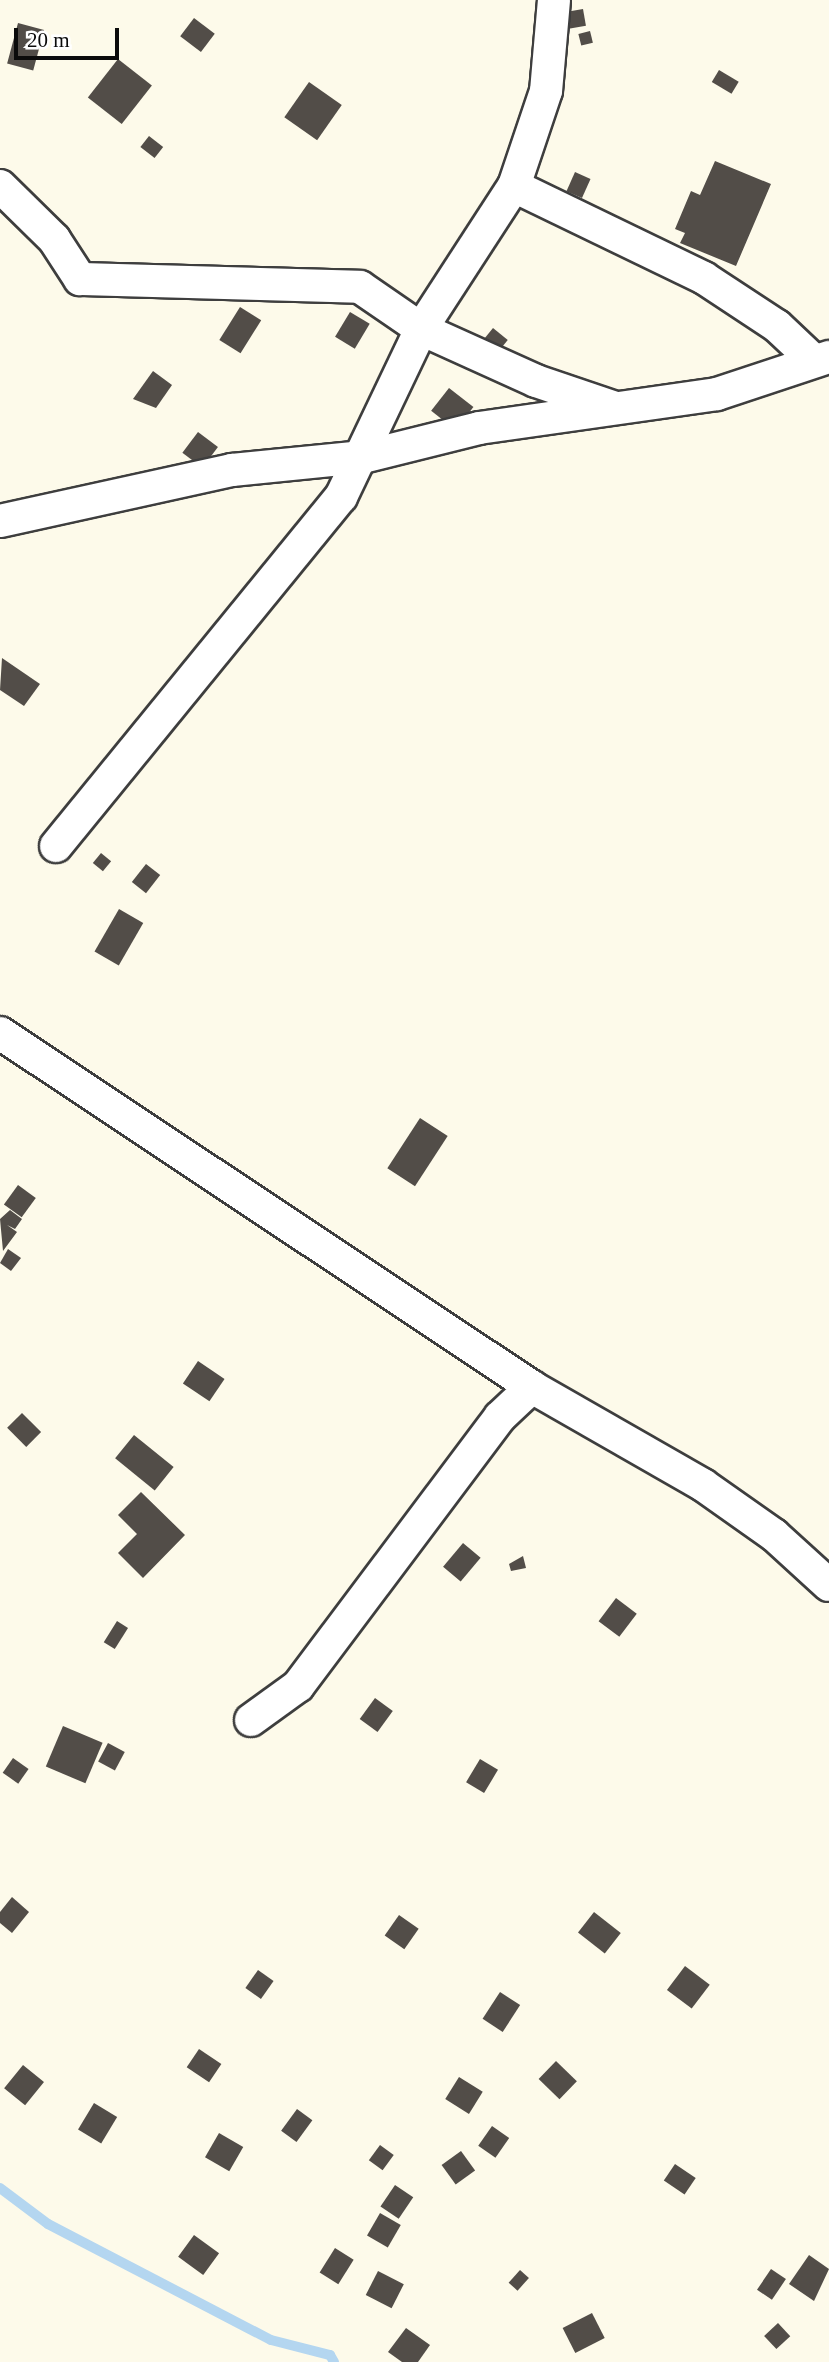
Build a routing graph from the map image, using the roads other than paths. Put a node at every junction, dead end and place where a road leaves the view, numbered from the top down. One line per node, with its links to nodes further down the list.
1 (554, 0): 3 (street)
2 (0, 186): 4 (street)
3 (514, 186): 4 (street); 5 (street)
4 (421, 329): 6 (street); 7 (street)
5 (820, 358): 6 (street)
6 (618, 409): 7 (street)
7 (363, 457): 8 (street); 9 (street)
8 (0, 521)
9 (56, 846)
10 (0, 1033): 11 (street)
11 (532, 1387): 12 (street); 13 (street)
12 (829, 1585)
13 (251, 1720)

